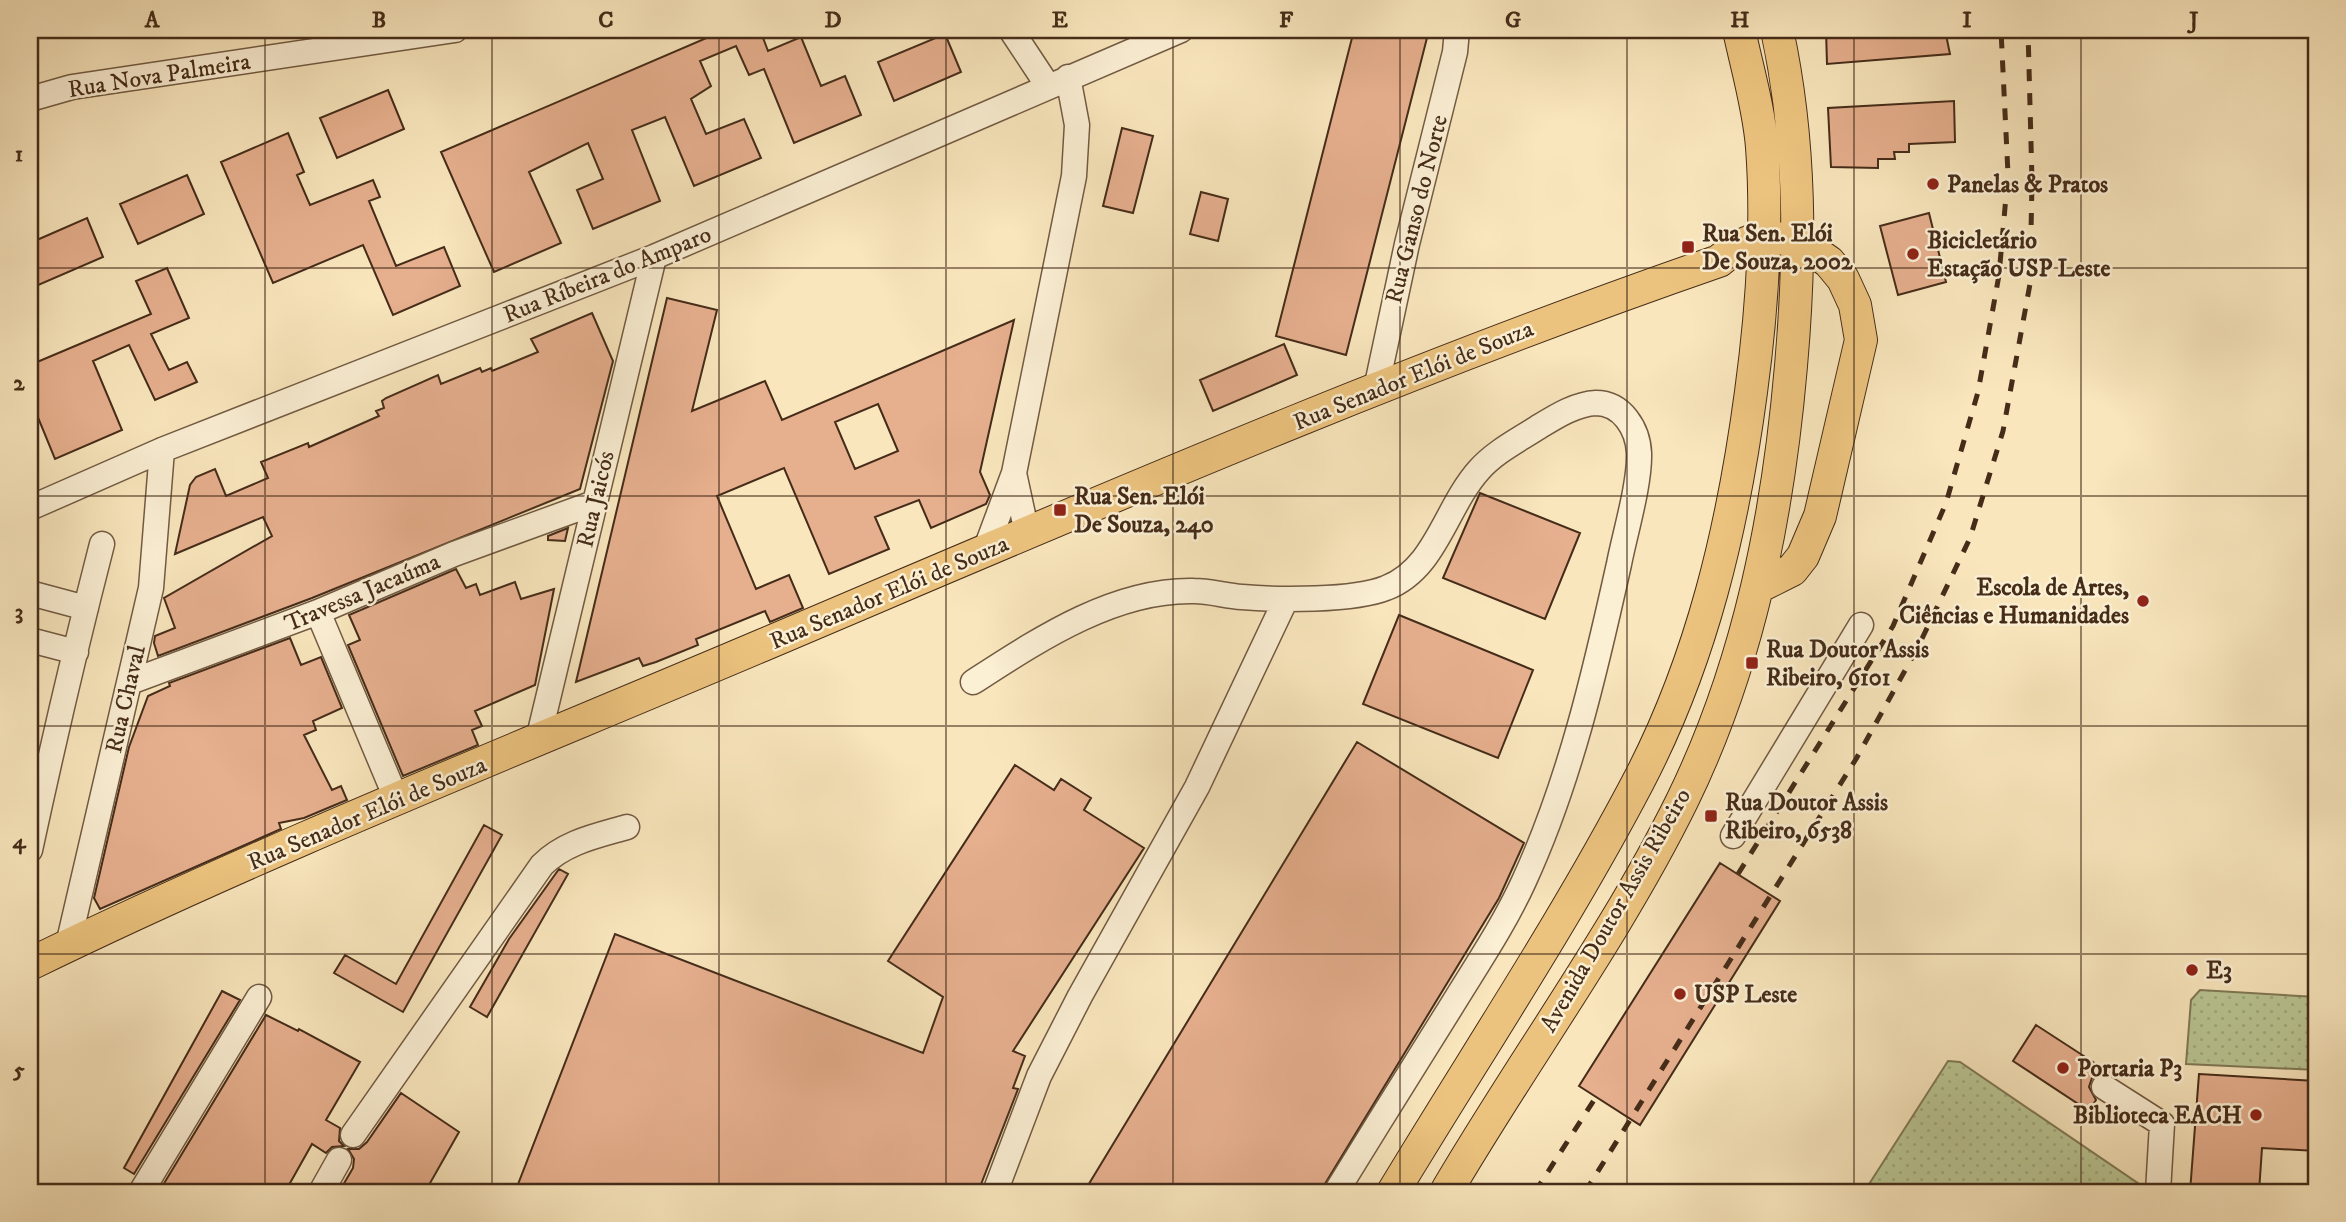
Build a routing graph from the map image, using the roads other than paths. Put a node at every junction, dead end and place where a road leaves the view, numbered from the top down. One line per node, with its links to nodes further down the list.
1 (455, 30): 8 (street, Rua Nova Palmeira)
2 (1011, 30): 7 (street)
3 (1181, 30): 7 (street, Rua Ríbeira do Amparo)
4 (1457, 30): 14 (street, Rua Ganso do Norte)
5 (1739, 30): 9 (main road)
6 (1777, 30): 10 (main road, Avenida Doutor Assis Ribeiro)
7 (1058, 81): 11 (street, Rua Ríbeira do Amparo); 16 (street)
8 (30, 99)
9 (1763, 236): 10 (main road); 12 (main road, Rua Senador Elói de Souza); 13 (main road)
10 (1799, 241): 23 (main road, Avenida Doutor Assis Ribeiro); 23 (main road)
11 (654, 257): 15 (street, Rua Ríbeira do Amparo); 17 (street, Rua Jaicós)
12 (1719, 261): 13 (main road); 14 (main road, Rua Senador Elói de Souza)
13 (1763, 279): 20 (main road)
14 (1376, 389): 19 (main road, Rua Senador Elói de Souza)
15 (162, 450): 18 (street, Rua Ríbeira do Amparo); 31 (street, Rua Chaval)
16 (1014, 472): 19 (street); 22 (street)
17 (594, 503): 27 (street, Travessa Jacaúma); 33 (street, Rua Jaicós)
18 (30, 508)
19 (1027, 533): 22 (main road, Rua Senador Elói de Souza)
20 (1727, 537): 23 (main road); 49 (main road, Avenida Doutor Assis Ribeiro)
21 (102, 544): 26 (street)
22 (985, 551): 33 (main road, Rua Senador Elói de Souza)
23 (1760, 586): 50 (main road, Avenida Doutor Assis Ribeiro)
24 (30, 593): 26 (street)
25 (1286, 599): 32 (street); 47 (street); 48 (street)
26 (86, 608): 30 (street)
27 (318, 612): 31 (street, Travessa Jacaúma); 34 (street)
28 (1861, 625): 37 (street)
29 (30, 640): 30 (street)
30 (76, 652): 35 (street)
31 (130, 682): 39 (street, Rua Chaval)
32 (973, 682)
33 (538, 740): 34 (main road, Rua Senador Elói de Souza)
34 (396, 798): 39 (main road, Rua Senador Elói de Souza)
35 (34, 806): 38 (street)
36 (626, 827): 43 (street)
37 (1733, 836)
38 (30, 850)
39 (68, 945): 40 (main road, Rua Senador Elói de Souza)
40 (30, 964)
41 (259, 997): 45 (street)
42 (2104, 1087): 51 (street)
43 (353, 1135)
44 (339, 1160): 46 (street)
45 (141, 1192)
46 (321, 1192)
47 (995, 1192)
48 (1336, 1192)
49 (1393, 1192)
50 (1446, 1192)
51 (2158, 1192)

